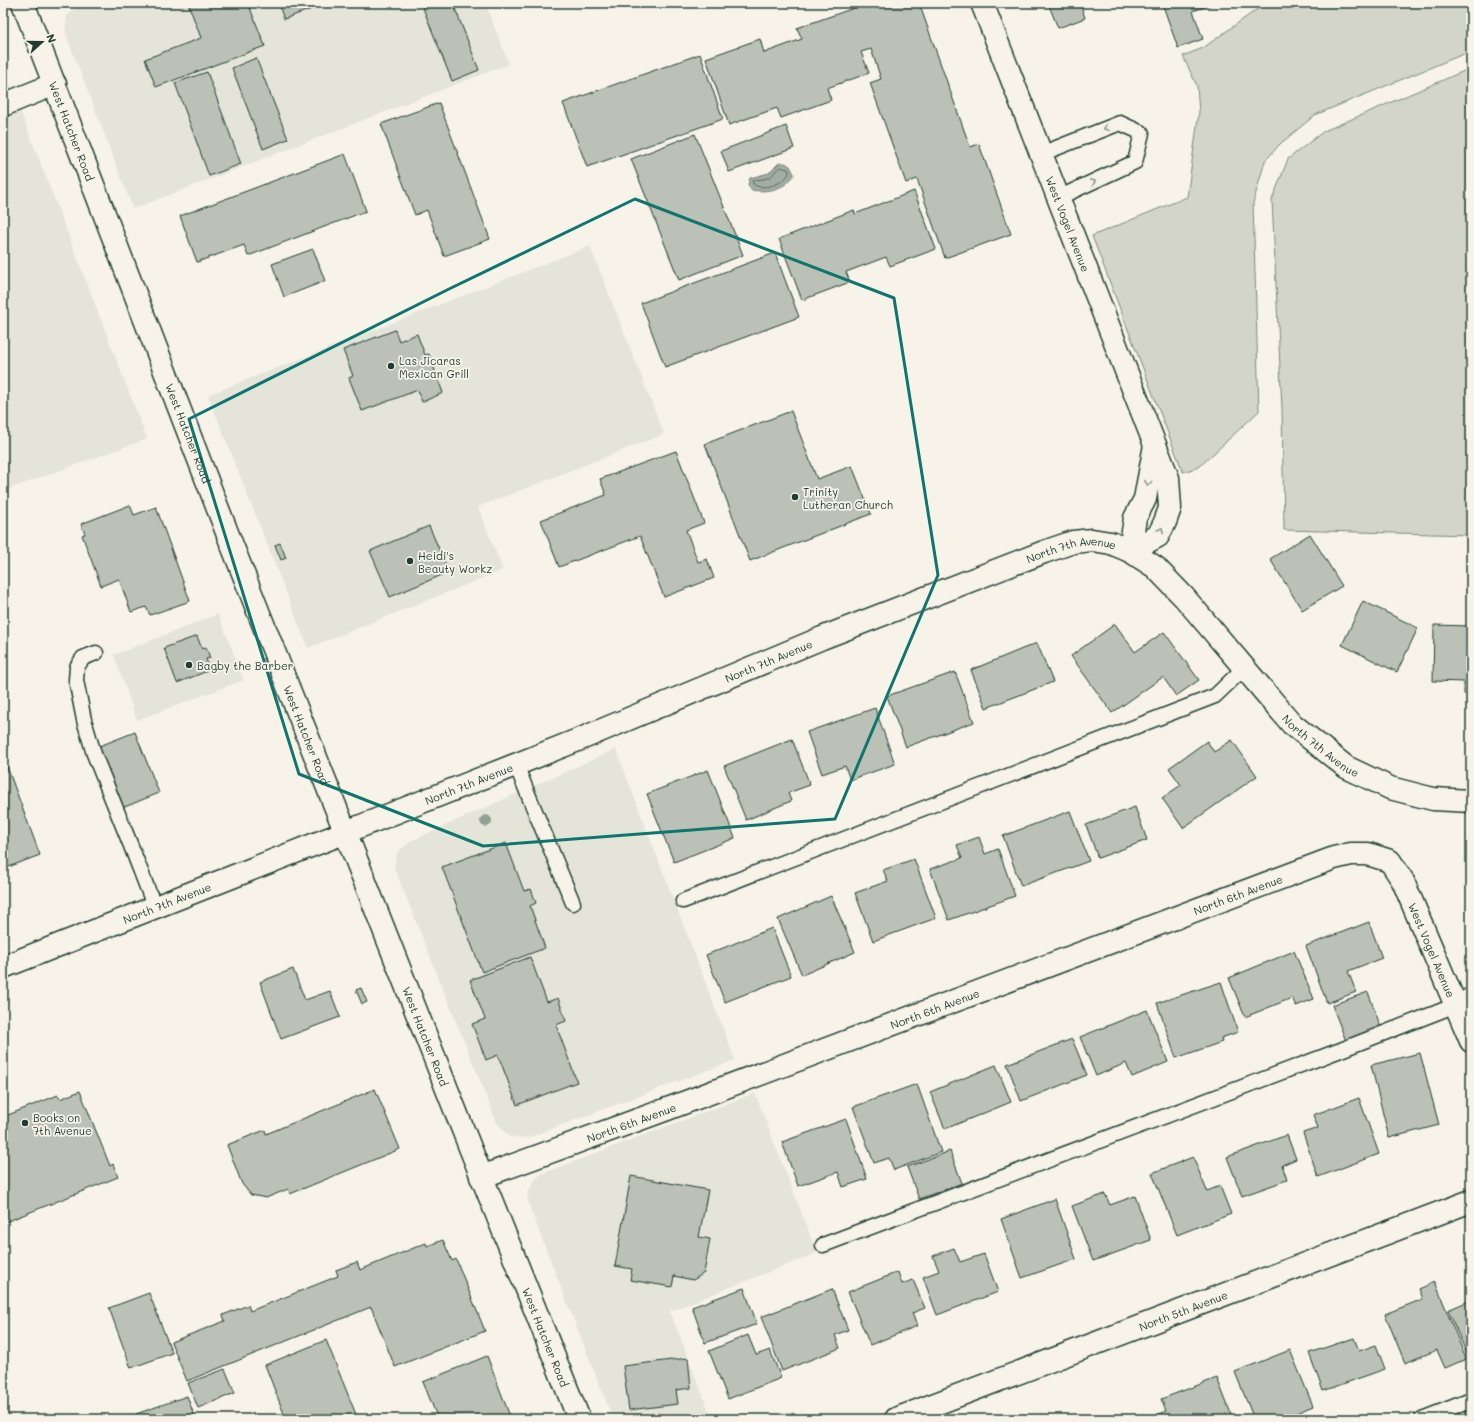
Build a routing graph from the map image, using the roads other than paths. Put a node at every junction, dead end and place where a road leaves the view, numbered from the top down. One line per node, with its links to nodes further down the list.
1 (24, 3): 3 (street, West Hatcher Road)
2 (982, 3): 5 (street, West Vogel Avenue)
3 (55, 84): 4 (street); 13 (street, West Hatcher Road)
4 (3, 105)
5 (1041, 154): 6 (street, West Vogel Avenue); 6 (lane, one-way to 5)
6 (1058, 198): 7 (street, West Vogel Avenue)
7 (1155, 445): 8 (street, one-way to 8); 8 (street, West Vogel Avenue, one-way to 7)
8 (1130, 551): 10 (street, North 7th Avenue); 11 (street, North 7th Avenue)
9 (96, 653): 17 (lane)
10 (1244, 668): 12 (street, North 7th Avenue); 15 (lane)
11 (516, 764): 13 (street, North 7th Avenue); 16 (lane)
12 (1471, 801)
13 (346, 832): 17 (street, North 7th Avenue); 21 (street, West Hatcher Road)
14 (1390, 861): 19 (street, West Vogel Avenue); 21 (street, North 6th Avenue)
15 (683, 901)
16 (573, 903)
17 (155, 908): 18 (street, North 7th Avenue)
18 (3, 967)
19 (1464, 999): 20 (street, West Vogel Avenue); 23 (lane)
20 (1471, 1041)
21 (482, 1177): 25 (street, West Hatcher Road)
22 (1471, 1201): 26 (street, North 5th Avenue)
23 (823, 1245)
24 (1471, 1400): 27 (lane)
25 (579, 1419)
26 (896, 1419)
27 (1422, 1419)

